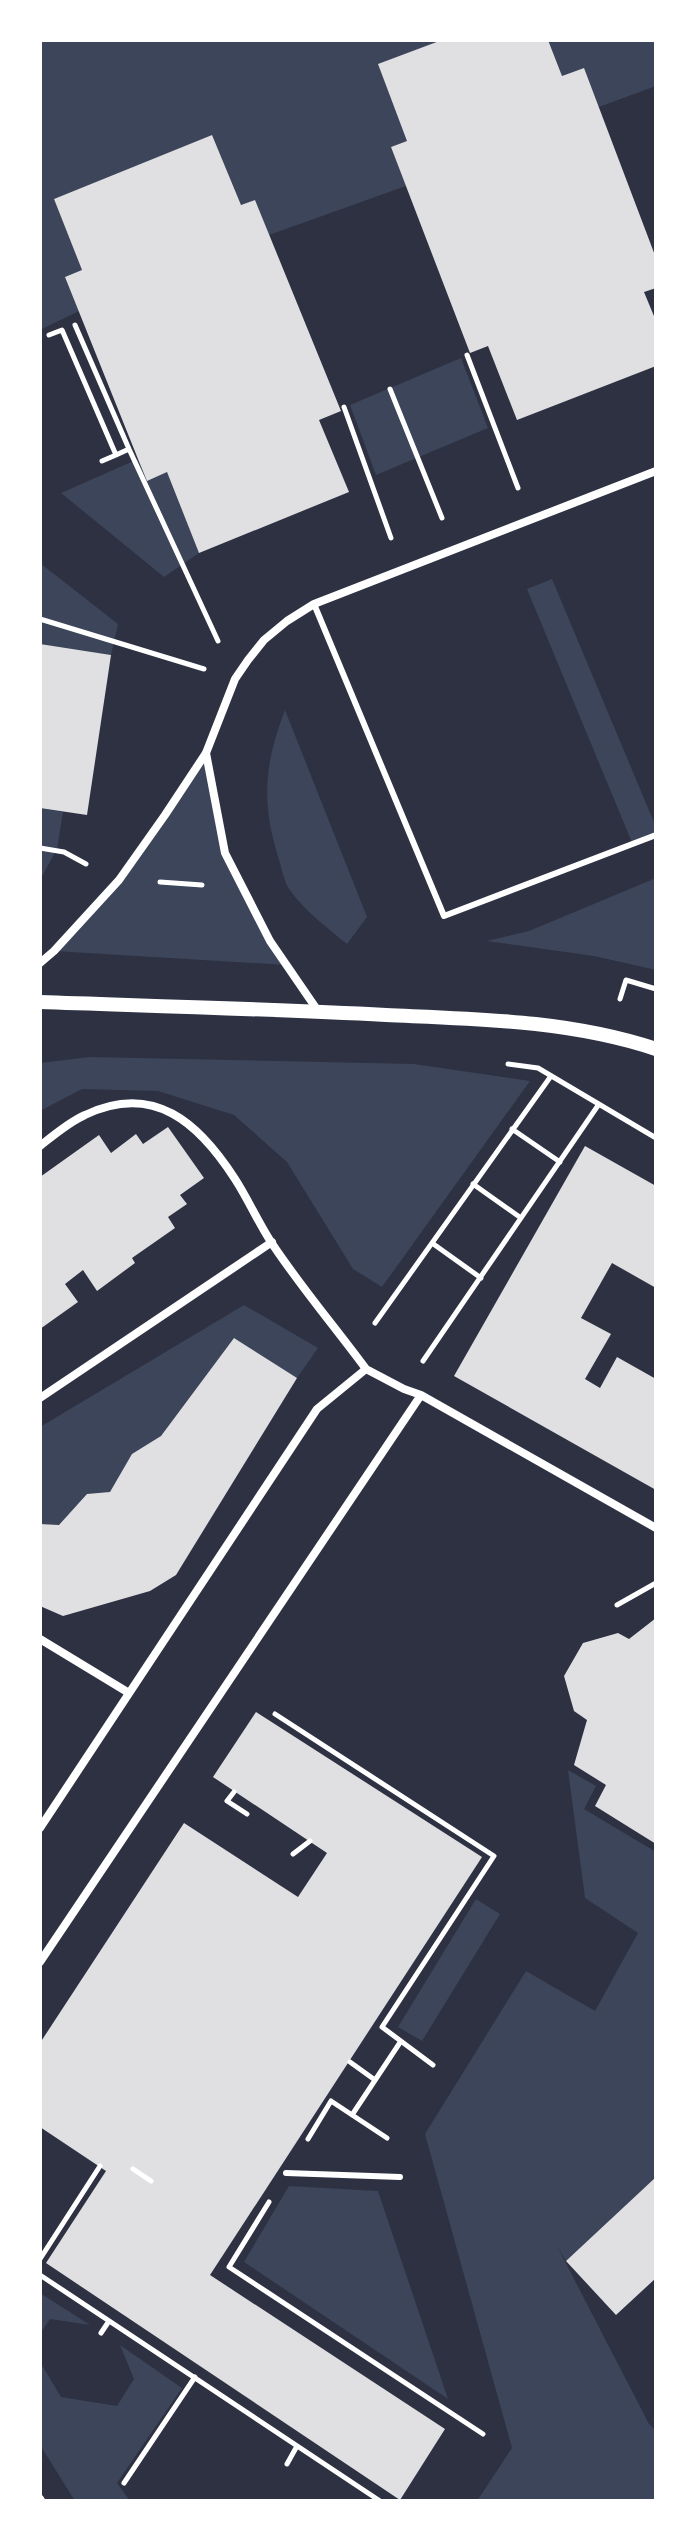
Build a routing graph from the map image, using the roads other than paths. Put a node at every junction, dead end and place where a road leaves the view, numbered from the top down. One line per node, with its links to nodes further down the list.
1 (656, 471): 2 (street)
2 (314, 604): 3 (street); 4 (lane)
3 (206, 753): 5 (street); 7 (street)
4 (656, 835)
5 (40, 963)
6 (40, 1002): 7 (street)
7 (318, 1012): 8 (street)
8 (656, 1049)
9 (40, 1146): 10 (street)
10 (272, 1242): 11 (street); 13 (street)
11 (366, 1369): 12 (street); 16 (street)
12 (421, 1395): 14 (street); 18 (street)
13 (40, 1398)
14 (656, 1528)
15 (40, 1639): 16 (street)
16 (129, 1693): 17 (street)
17 (40, 1828)
18 (40, 1962)
19 (286, 2173): 20 (lane)
20 (400, 2177)

